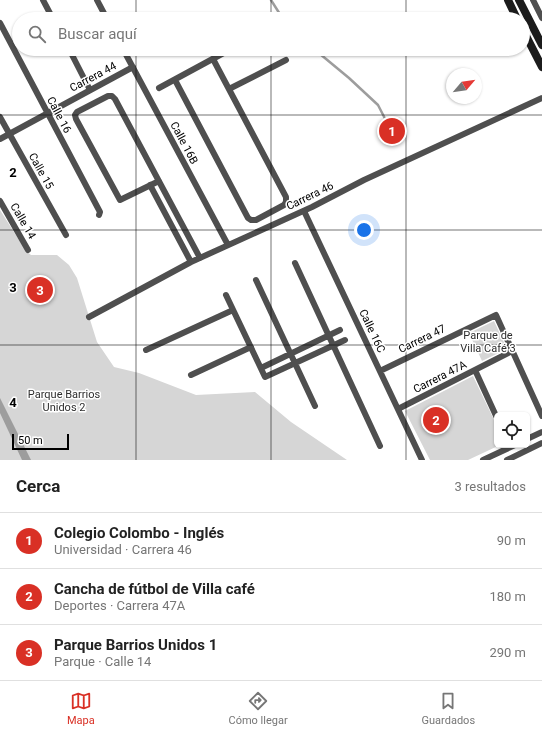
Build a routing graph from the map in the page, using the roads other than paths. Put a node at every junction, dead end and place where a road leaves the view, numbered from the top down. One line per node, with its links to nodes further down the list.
1 (43, 0): 6 (street)
2 (97, 0): 7 (street)
3 (508, 0): 8 (main road)
4 (519, 0): 9 (main road)
5 (533, 0): 10 (street)
6 (49, 12)
7 (103, 12)
8 (514, 12)
9 (526, 12)
10 (542, 16)
11 (530, 20): 13 (main road)
12 (0, 23): 15 (street, Calle 16)
13 (541, 40)
14 (530, 44): 23 (main road)
15 (12, 46)
16 (17, 56): 29 (street, Calle 16)
17 (72, 56): 27 (street)
18 (127, 56): 22 (street, Calle 16B)
19 (218, 56): 20 (street)
20 (213, 59): 24 (street); 26 (street)
21 (286, 60): 26 (street)
22 (133, 67): 27 (street, Carrera 44); 39 (street, Calle 16B)
23 (542, 67)
24 (175, 80): 25 (street); 26 (street)
25 (159, 88)
26 (229, 89)
27 (90, 90): 29 (street, Carrera 44)
28 (542, 98): 36 (street, Carrera 46)
29 (47, 113): 31 (street, Carrera 44); 37 (street, Calle 16)
30 (0, 117): 31 (street, Calle 15)
31 (9, 134): 32 (street, Carrera 44); 38 (street, Calle 15)
32 (0, 139)
33 (158, 181): 34 (street); 34 (street); 41 (street)
34 (150, 185): 42 (street)
35 (0, 201): 40 (street, Calle 14)
36 (304, 211): 39 (street, Carrera 46); 59 (street, Calle 16C)
37 (99, 216)
38 (66, 235)
39 (228, 246): 41 (street, Carrera 46)
40 (28, 250)
41 (200, 258): 42 (street, Carrera 46)
42 (191, 262): 47 (street, Carrera 46)
43 (295, 262): 49 (street)
44 (256, 280): 55 (street)
45 (226, 295): 46 (street)
46 (233, 310): 52 (street); 53 (street)
47 (88, 317)
48 (340, 330): 49 (street)
49 (329, 335): 51 (street); 55 (street)
50 (345, 340): 51 (street)
51 (333, 345): 56 (street); 68 (street)
52 (251, 347): 57 (street); 60 (street)
53 (146, 350)
54 (512, 351): 58 (street, Carrera 47A); 59 (street, Carrera 47); 64 (street)
55 (291, 354): 56 (street); 57 (street)
56 (295, 363): 57 (street); 61 (street)
57 (260, 368)
58 (474, 370): 62 (street, Carrera 47A); 63 (street)
59 (380, 371): 62 (street, Calle 16C)
60 (191, 375)
61 (315, 406)
62 (398, 410): 72 (street, Calle 16C)
63 (494, 412)
64 (542, 416)
65 (542, 432): 66 (street)
66 (530, 438)
67 (542, 443): 71 (street)
68 (380, 446)
69 (508, 448): 73 (street)
70 (513, 448): 71 (street)
71 (516, 458): 74 (street)
72 (422, 460)
73 (484, 460)
74 (507, 460)

